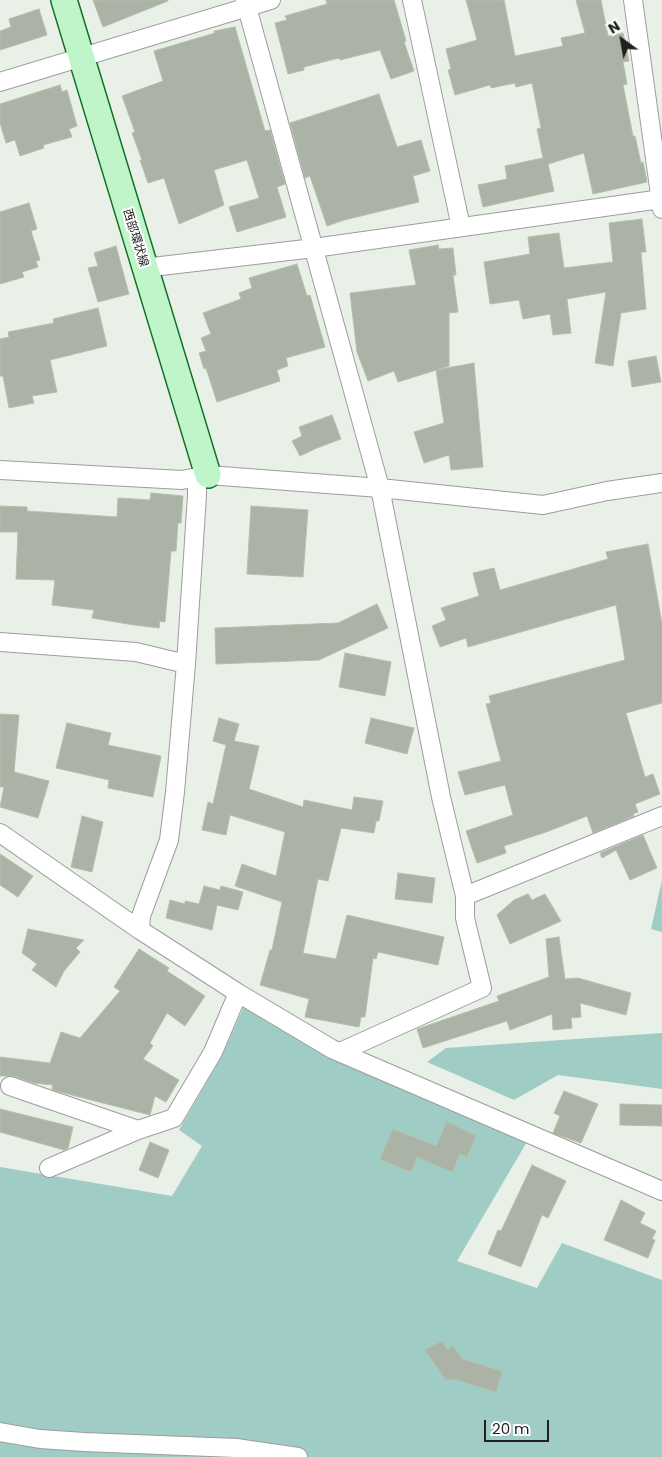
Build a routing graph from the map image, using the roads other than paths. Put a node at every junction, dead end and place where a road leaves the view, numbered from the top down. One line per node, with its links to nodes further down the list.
1 (64, 0): 6 (street, 西部環状線)
2 (271, 0): 5 (street)
3 (412, 0): 9 (street)
4 (633, 0): 8 (street)
5 (246, 4): 6 (street); 10 (street)
6 (82, 57): 7 (street); 11 (street, 西部環状線)
7 (0, 82)
8 (662, 203): 9 (street)
9 (462, 227): 10 (street)
10 (314, 248): 11 (street); 15 (street)
11 (144, 268): 13 (street, 西部環状線)
12 (0, 470): 13 (street)
13 (202, 477): 15 (street); 17 (street)
14 (662, 482): 15 (street)
15 (380, 488): 20 (street)
16 (0, 642): 17 (street)
17 (186, 664): 21 (street)
18 (662, 816): 20 (street)
19 (0, 833): 21 (street)
20 (465, 896): 23 (street)
21 (140, 930): 22 (street)
22 (238, 993): 23 (street); 25 (street)
23 (340, 1052): 27 (street)
24 (10, 1086): 25 (street)
25 (138, 1130): 26 (street)
26 (49, 1168)
27 (662, 1191)
28 (0, 1432): 29 (street)
29 (298, 1457)

